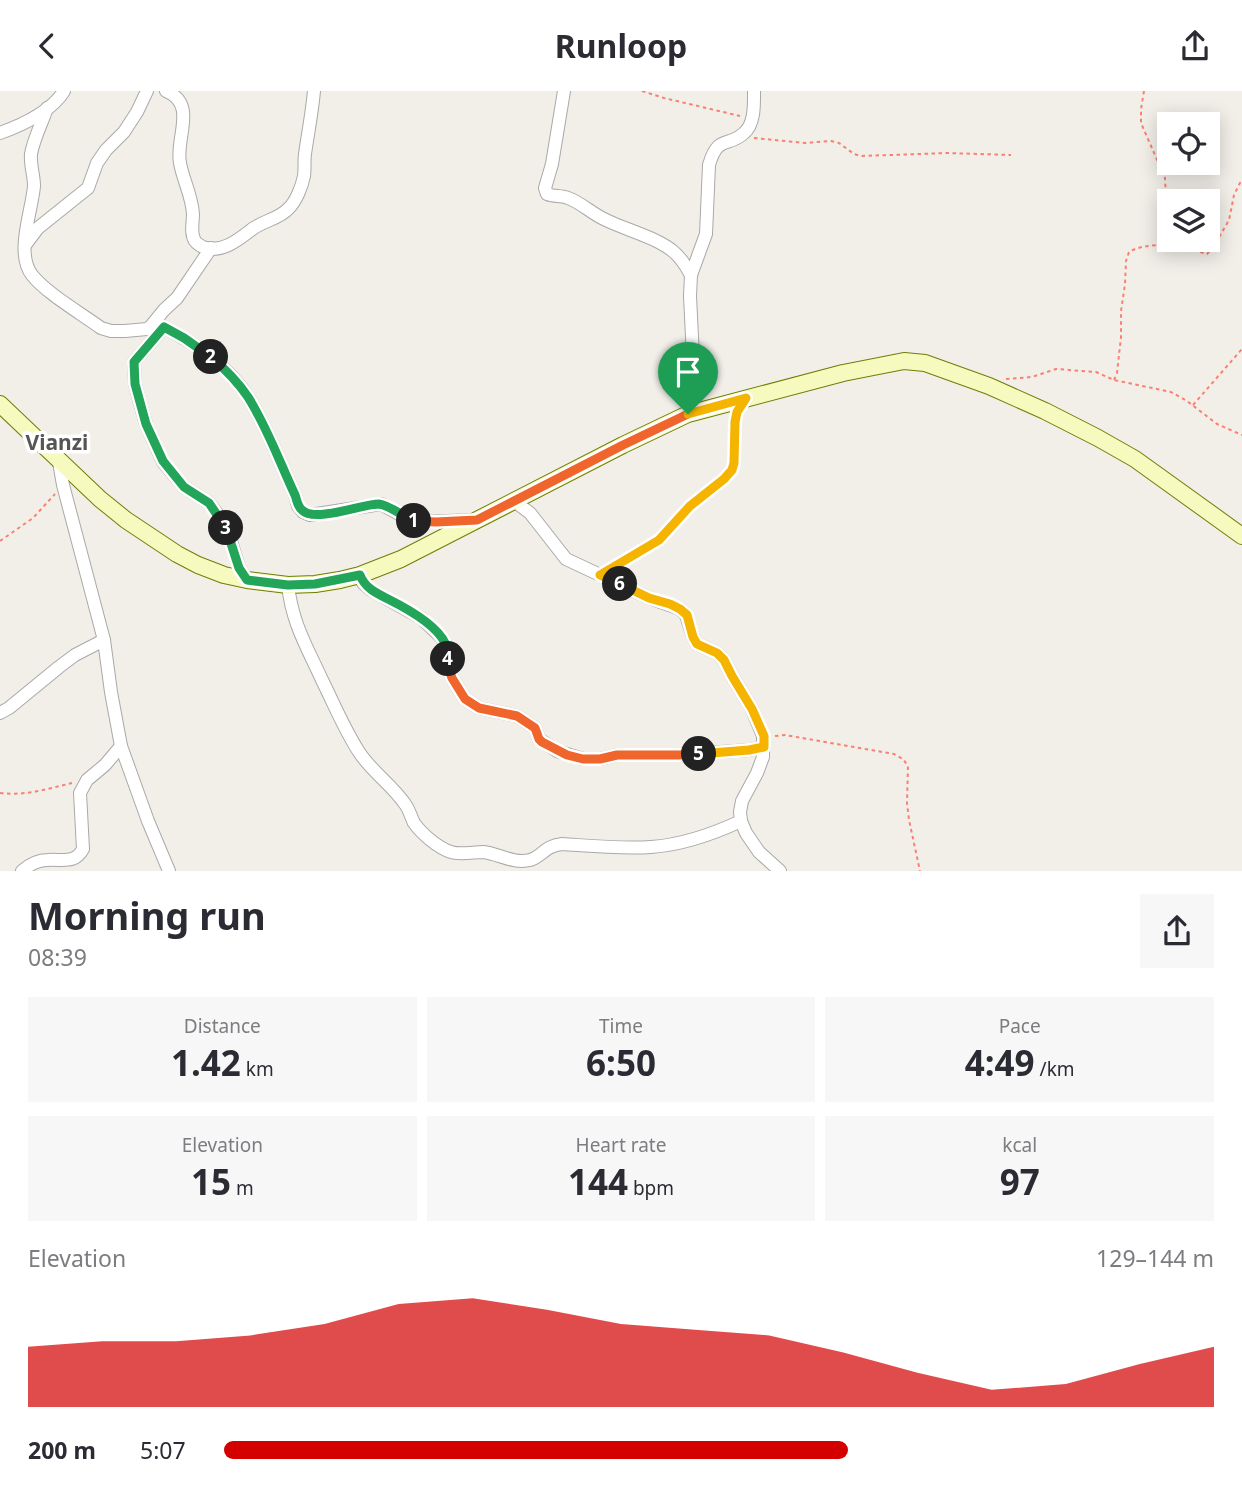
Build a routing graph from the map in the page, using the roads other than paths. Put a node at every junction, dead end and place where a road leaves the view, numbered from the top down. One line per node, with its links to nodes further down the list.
1 (64, 91): 7 (street)
2 (146, 91): 9 (street)
3 (166, 91): 10 (street)
4 (314, 91): 10 (street)
5 (564, 91): 11 (street)
6 (754, 91): 11 (street)
7 (47, 108): 8 (street); 9 (street)
8 (0, 133)
9 (25, 245): 12 (street)
10 (211, 248): 12 (street)
11 (691, 275): 14 (street)
12 (160, 325): 17 (street); 20 (street)
13 (0, 404): 15 (street)
14 (688, 414): 16 (street); 18 (street)
15 (59, 461): 20 (street); 22 (street)
16 (514, 501): 17 (street); 24 (street)
17 (477, 520): 19 (street)
18 (1242, 535)
19 (360, 575): 21 (street); 24 (street)
20 (247, 580): 21 (street)
21 (288, 585): 26 (street)
22 (104, 640): 23 (street); 25 (street)
23 (0, 713)
24 (764, 742): 26 (street)
25 (121, 746): 27 (street); 28 (street)
26 (741, 821): 29 (street)
27 (22, 870)
28 (169, 870)
29 (780, 870)

